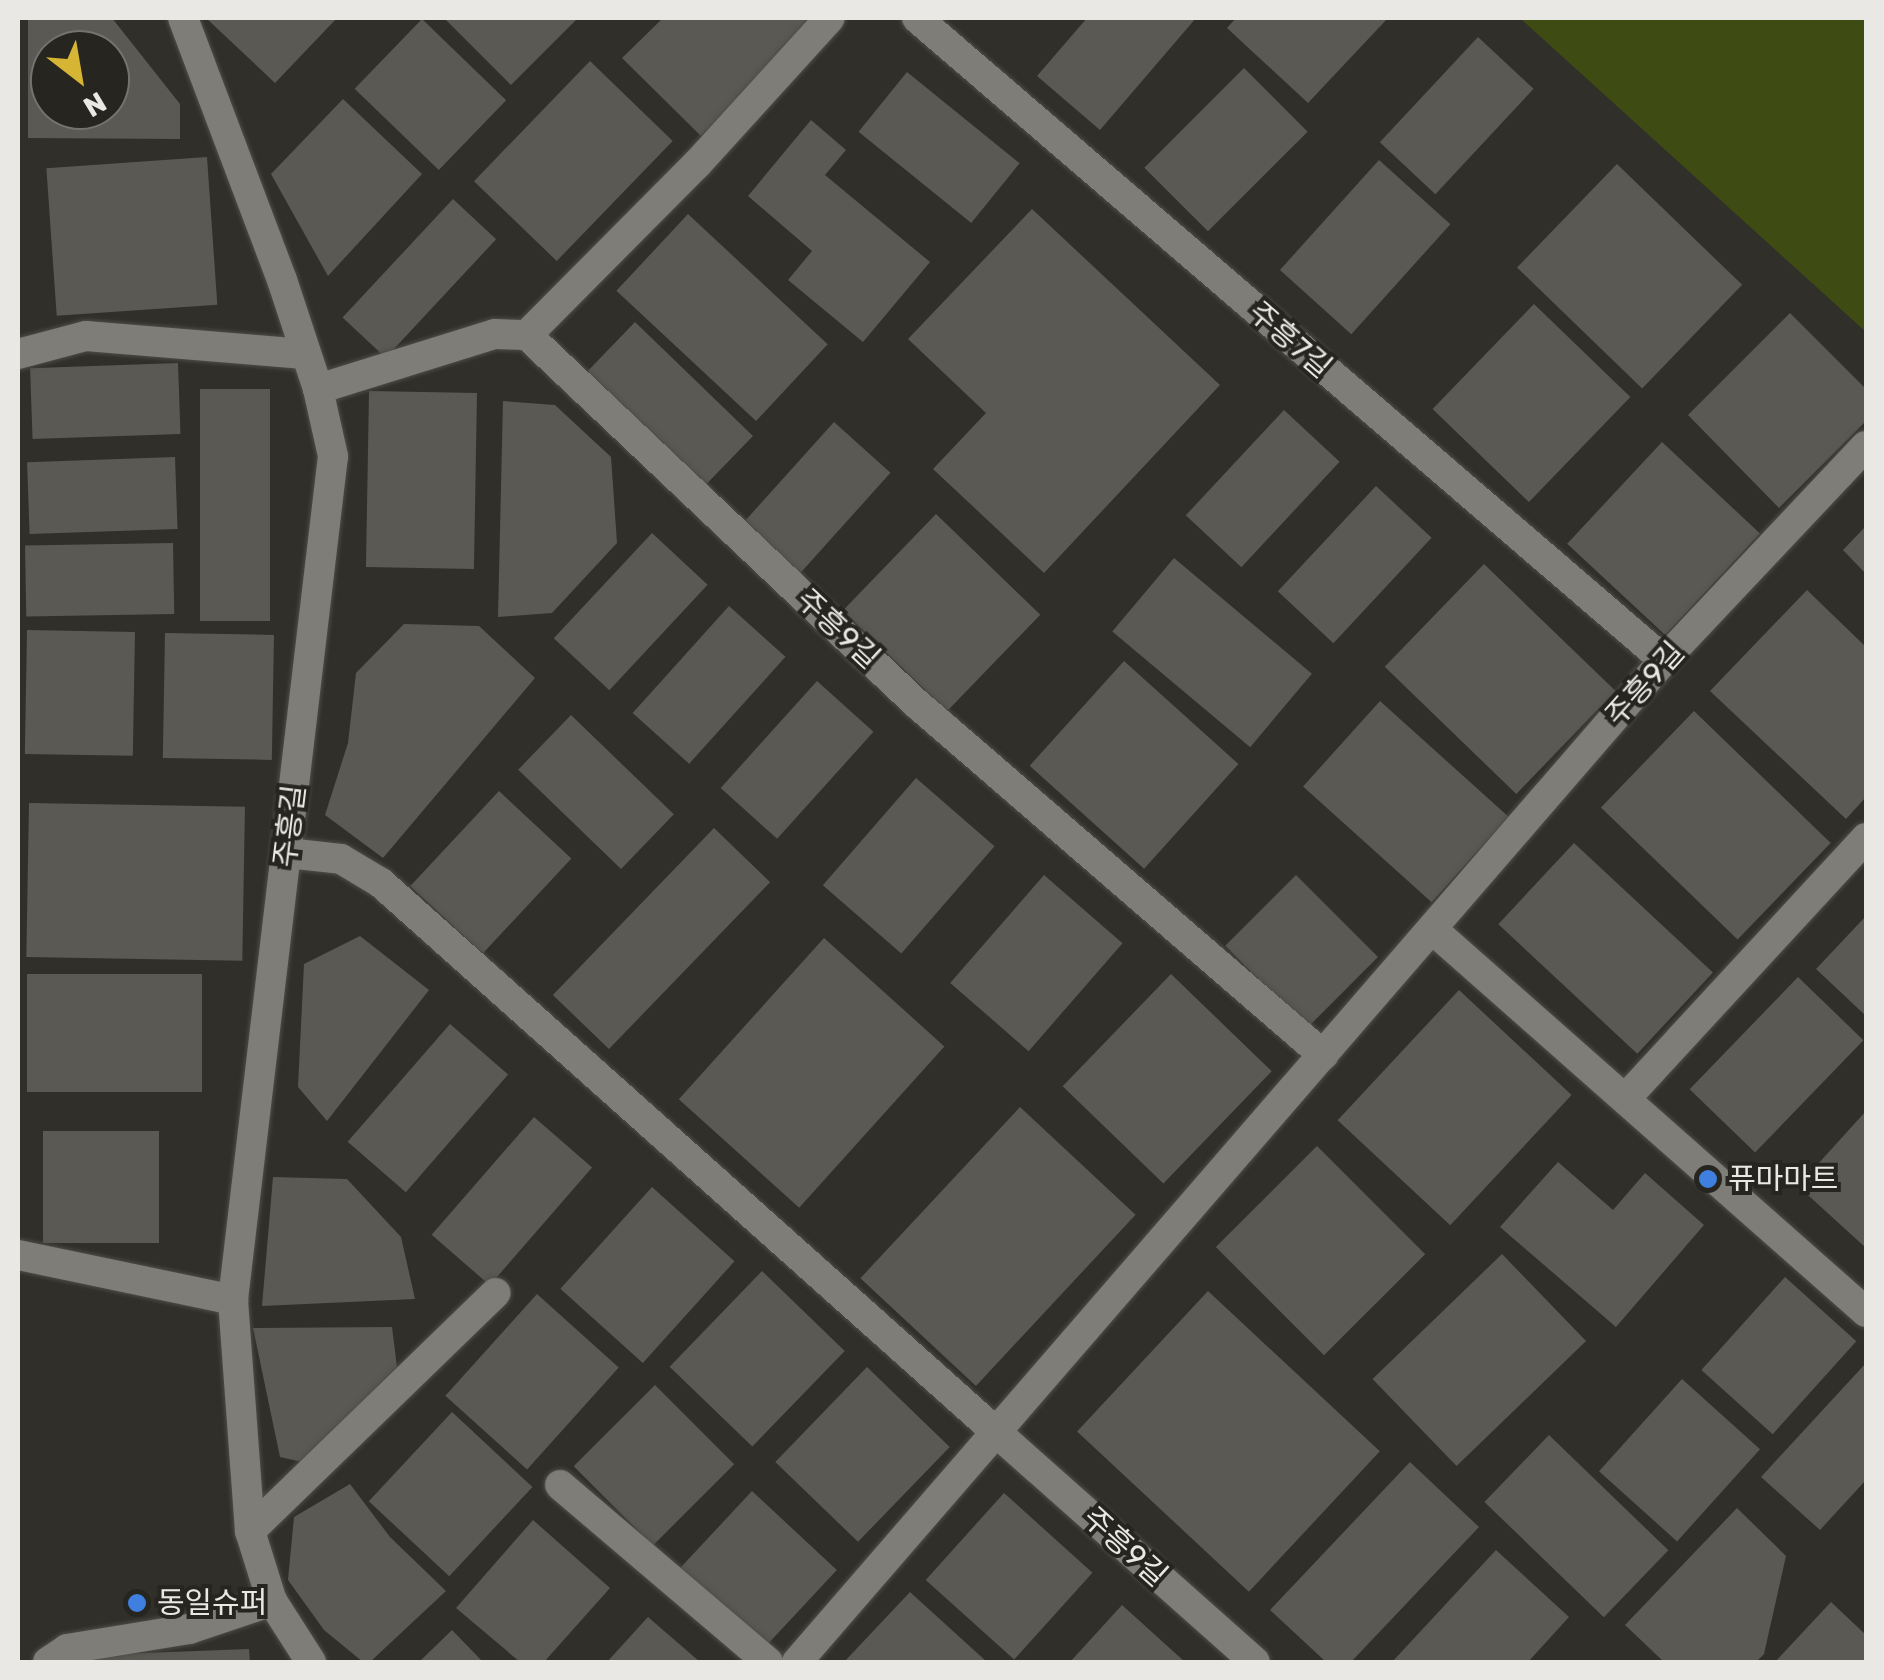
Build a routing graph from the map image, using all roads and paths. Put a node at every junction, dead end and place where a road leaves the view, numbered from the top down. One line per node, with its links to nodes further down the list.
1 (183, 18): 6 (street, 주흥길)
2 (830, 18): 4 (street)
3 (917, 18): 9 (street, 주흥7길)
4 (527, 335): 7 (street); 13 (street, 주흥9길)
5 (18, 354): 6 (street)
6 (304, 354): 7 (street, 주흥길)
7 (318, 389): 11 (street, 주흥길)
8 (1866, 446): 9 (street, 주흥9길)
9 (1664, 660): 12 (street, 주흥9길)
10 (1866, 838): 14 (street)
11 (287, 853): 17 (street, 주흥길); 19 (street, 주흥9길)
12 (1432, 928): 13 (street, 주흥9길); 14 (street)
13 (1323, 1055): 19 (street, 주흥9길)
14 (1625, 1099): 18 (street)
15 (18, 1254): 17 (street)
16 (496, 1293): 21 (street)
17 (234, 1300): 21 (street, 주흥길)
18 (1866, 1312)
19 (996, 1432): 26 (street, 주흥9길); 27 (street, 주흥9길)
20 (560, 1485): 25 (street)
21 (250, 1531): 22 (street, 주흥길)
22 (272, 1601): 23 (street); 24 (street, 주흥길)
23 (48, 1662)
24 (311, 1662)
25 (768, 1662)
26 (796, 1662)
27 (1255, 1662)

